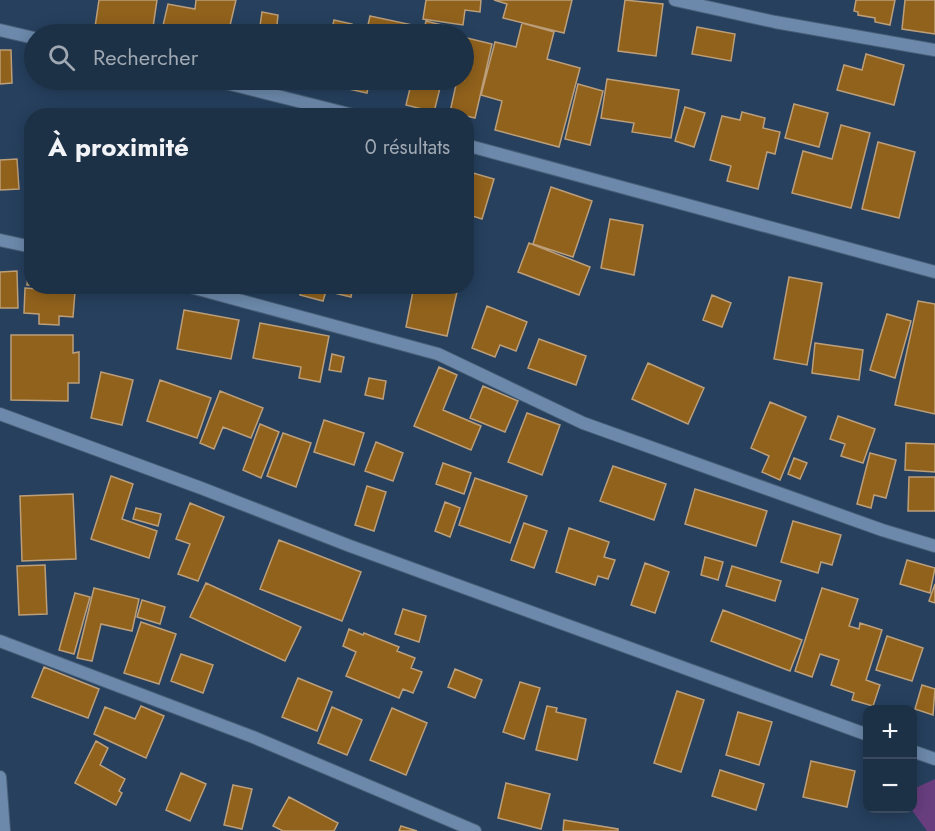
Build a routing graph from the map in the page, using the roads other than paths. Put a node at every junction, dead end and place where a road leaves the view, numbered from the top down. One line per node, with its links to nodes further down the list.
1 (675, 0): 4 (street)
2 (0, 30): 3 (street)
3 (24, 36)
4 (935, 50)
5 (254, 90): 6 (street)
6 (325, 108)
7 (474, 147): 10 (street)
8 (0, 240): 9 (street)
9 (24, 245)
10 (935, 272)
11 (217, 294): 13 (street)
12 (0, 414): 15 (street)
13 (935, 546)
14 (0, 641): 20 (street)
15 (863, 734)
16 (917, 753): 17 (street)
17 (935, 759)
18 (0, 777): 19 (street)
19 (4, 831)
20 (475, 831)

